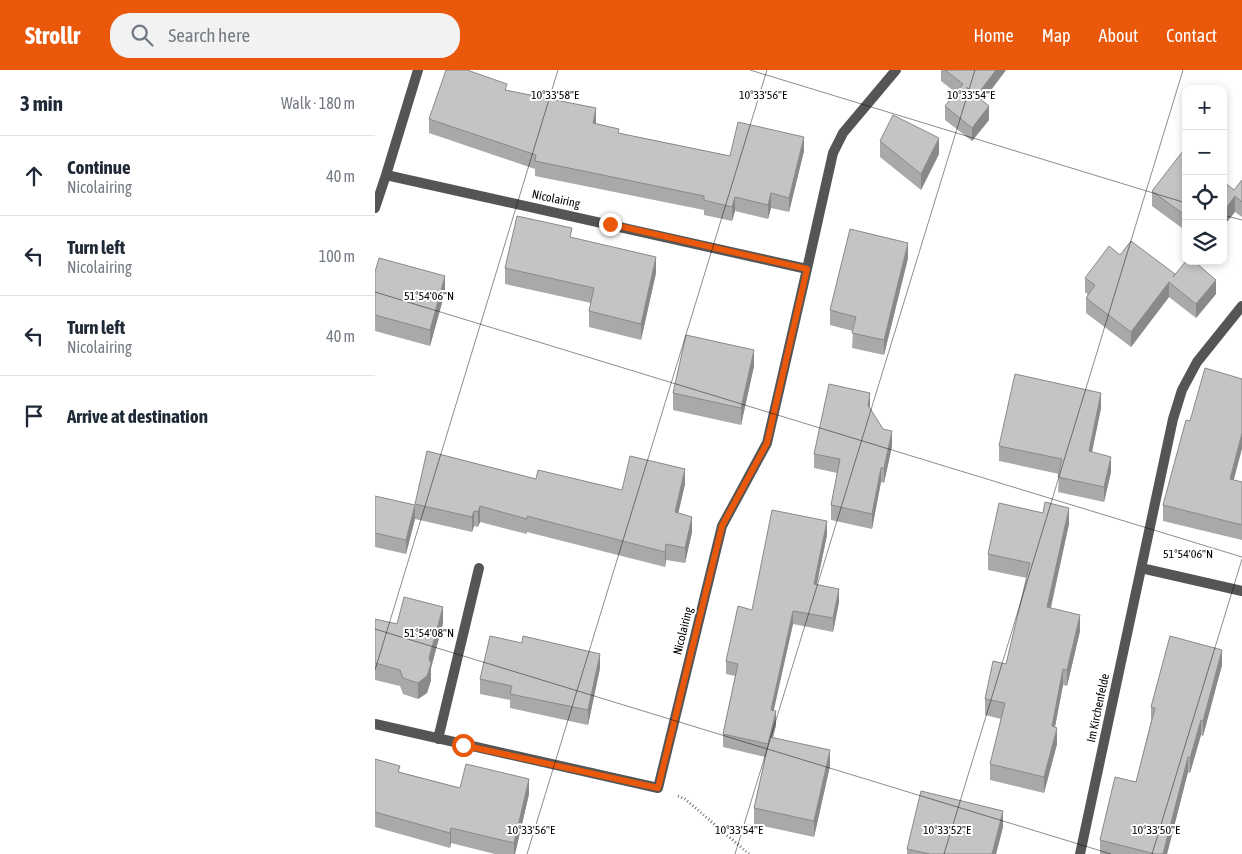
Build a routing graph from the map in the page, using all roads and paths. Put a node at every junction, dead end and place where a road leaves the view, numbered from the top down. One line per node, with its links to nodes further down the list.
1 (418, 70): 3 (street)
2 (896, 70): 5 (street, Nicolairing)
3 (386, 175): 4 (street); 5 (street, Nicolairing)
4 (375, 208)
5 (807, 269): 12 (street, Nicolairing)
6 (1242, 306): 8 (street, Im Kirchenfelde)
7 (479, 568): 11 (street)
8 (1141, 568): 9 (street); 14 (street, Im Kirchenfelde)
9 (1242, 591)
10 (375, 724): 11 (street)
11 (438, 739): 12 (street)
12 (658, 788): 13 (path)
13 (749, 854)
14 (1080, 854)

